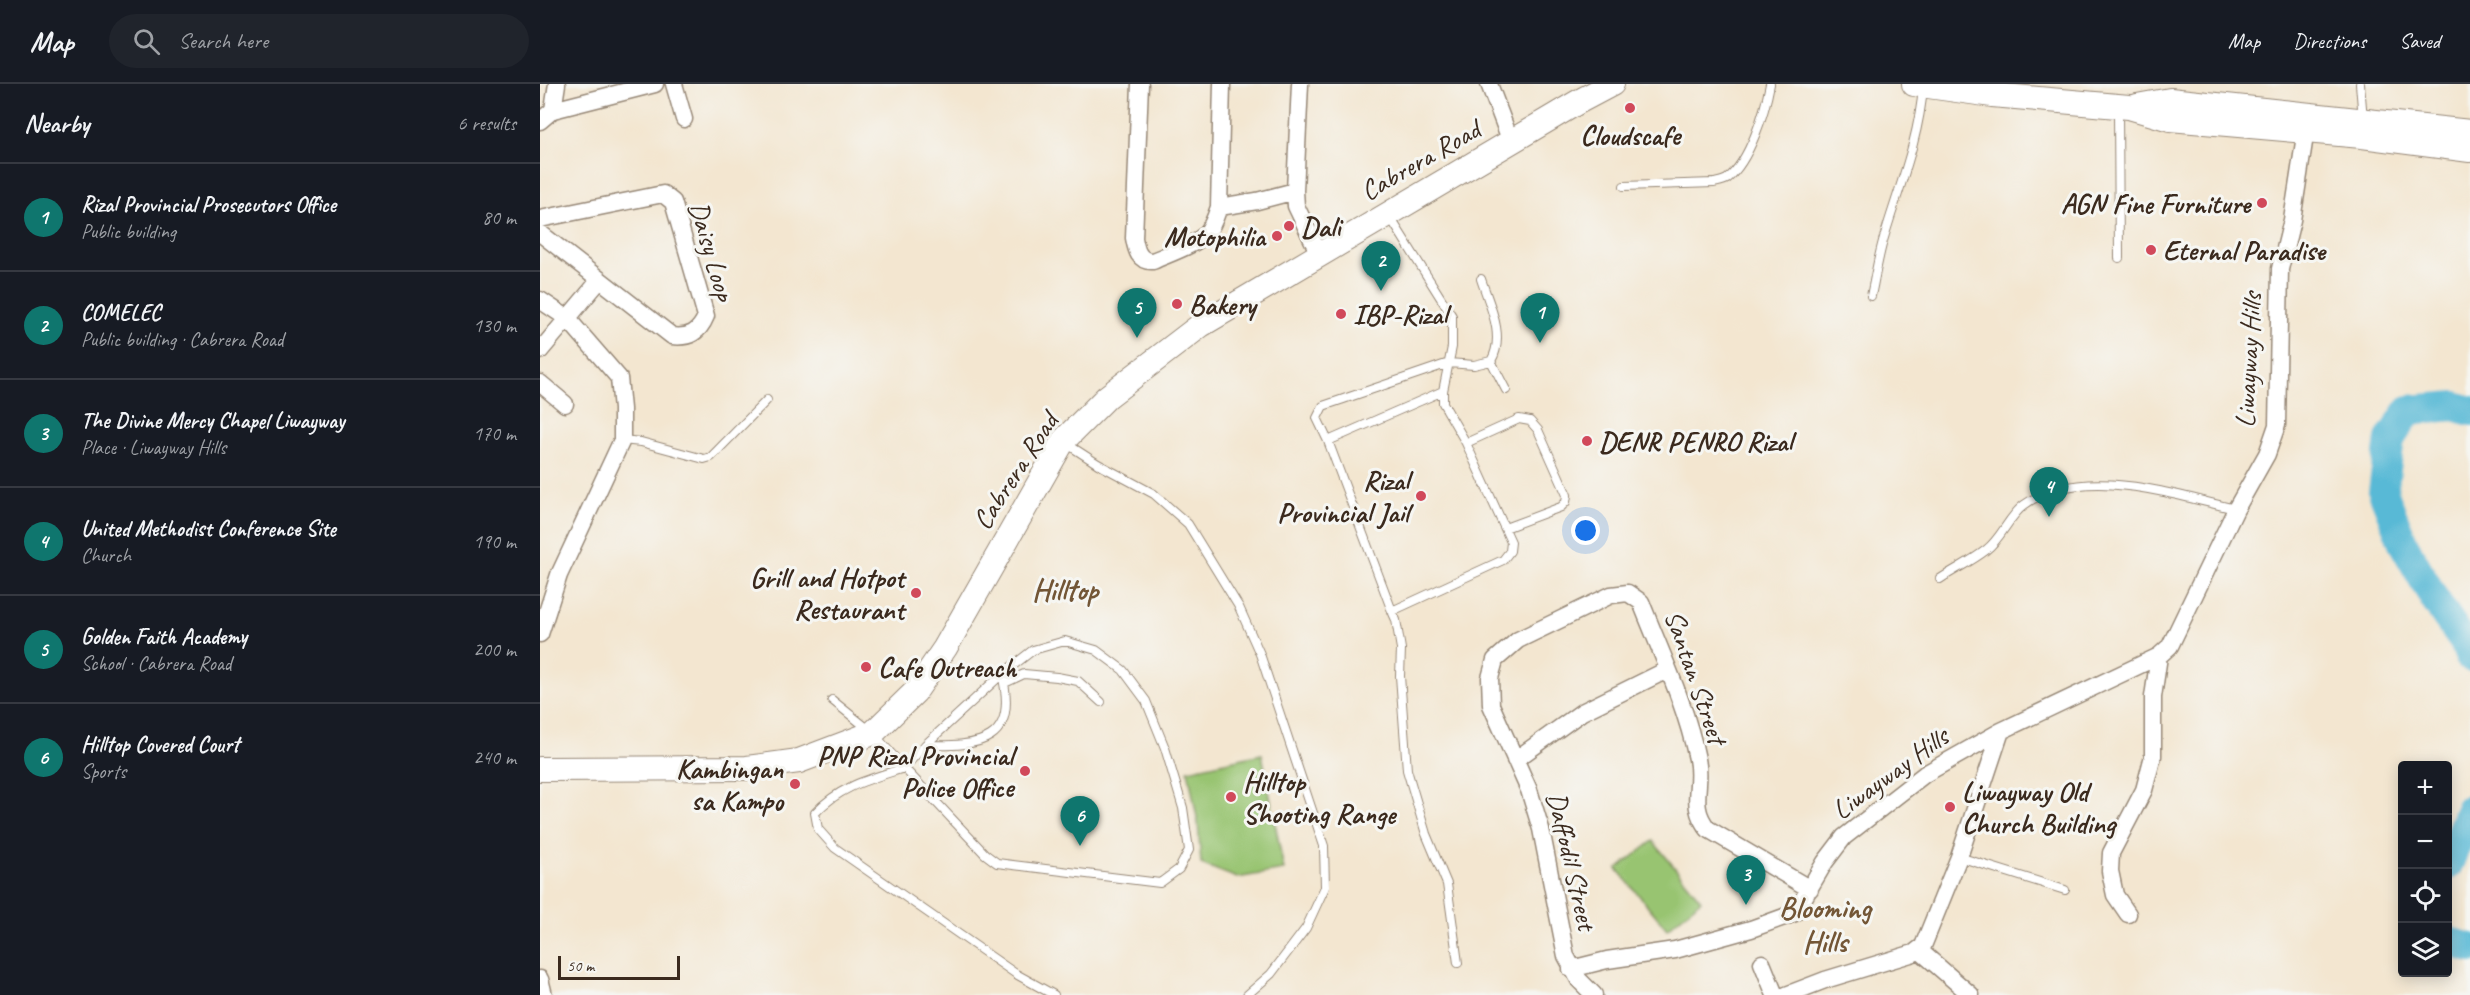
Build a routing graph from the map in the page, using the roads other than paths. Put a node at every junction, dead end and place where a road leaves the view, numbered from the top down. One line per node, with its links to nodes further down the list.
1 (557, 84): 13 (street)
2 (655, 84): 13 (street)
3 (674, 84): 14 (street)
4 (1140, 84): 22 (street)
5 (1222, 84): 22 (street)
6 (1300, 84): 21 (street)
7 (1489, 84): 18 (street)
8 (1612, 84): 18 (main road, Cabrera Road)
9 (1770, 84): 20 (lane)
10 (2360, 84): 16 (lane)
11 (1918, 85): 12 (main road); 30 (lane)
12 (2123, 106): 15 (main road); 27 (lane)
13 (546, 116)
14 (684, 119)
15 (2307, 123): 16 (main road); 45 (street, Liwayway Hills)
16 (2363, 128): 17 (main road); 19 (main road)
17 (2470, 132)
18 (1511, 142): 23 (main road, Cabrera Road)
19 (2470, 150)
20 (1624, 186)
21 (1295, 191): 22 (street); 26 (street)
22 (1219, 207)
23 (1388, 213): 26 (main road, Cabrera Road); 35 (lane)
24 (540, 219): 29 (street, Daisy Loop)
25 (540, 233): 29 (street, Daisy Loop)
26 (1319, 254): 42 (main road, Cabrera Road)
27 (2119, 258)
28 (1481, 279): 34 (lane)
29 (599, 281): 32 (street)
30 (1871, 296)
31 (540, 300): 32 (street)
32 (567, 318): 33 (street); 41 (street)
33 (540, 351)
34 (1491, 361): 35 (lane); 37 (lane)
35 (1449, 363): 38 (lane); 43 (lane)
36 (540, 383): 40 (street)
37 (1506, 390)
38 (1443, 391): 43 (lane); 44 (lane)
39 (767, 400): 41 (lane)
40 (566, 404)
41 (622, 440): 50 (street)
42 (1063, 441): 58 (main road, Cabrera Road); 74 (lane)
43 (1328, 441): 49 (lane)
44 (1466, 443): 46 (lane); 46 (lane)
45 (2236, 509): 47 (lane); 51 (street, Liwayway Hills)
46 (1505, 528): 49 (lane)
47 (1940, 579)
48 (1641, 602): 52 (street, Santan Street); 60 (street, Daffodil Street)
49 (1392, 611): 68 (lane)
50 (540, 634)
51 (2159, 656): 57 (street, Liwayway Hills); 66 (street)
52 (1667, 670): 60 (street); 64 (street, Santan Street)
53 (1002, 674): 54 (lane); 59 (lane); 61 (lane)
54 (1005, 683): 56 (lane); 59 (lane)
55 (832, 700): 58 (lane)
56 (1101, 702)
57 (2001, 731): 63 (street); 64 (street, Liwayway Hills)
58 (873, 733): 61 (lane); 62 (main road, Cabrera Road)
59 (925, 745): 61 (lane)
60 (1515, 760): 70 (street, Daffodil Street)
61 (904, 768): 73 (lane)
62 (540, 769)
63 (1959, 857): 65 (lane); 67 (street)
64 (1810, 889): 70 (street, Liwayway Hills)
65 (2065, 890)
66 (2128, 914)
67 (1919, 950): 77 (street); 78 (street)
68 (1458, 963)
69 (1762, 963): 76 (street)
70 (1571, 969): 75 (street, Daffodil Street)
71 (540, 979): 72 (street)
72 (544, 995)
73 (1054, 995)
74 (1246, 995)
75 (1594, 995)
76 (1775, 995)
77 (1786, 995)
78 (1971, 995)

